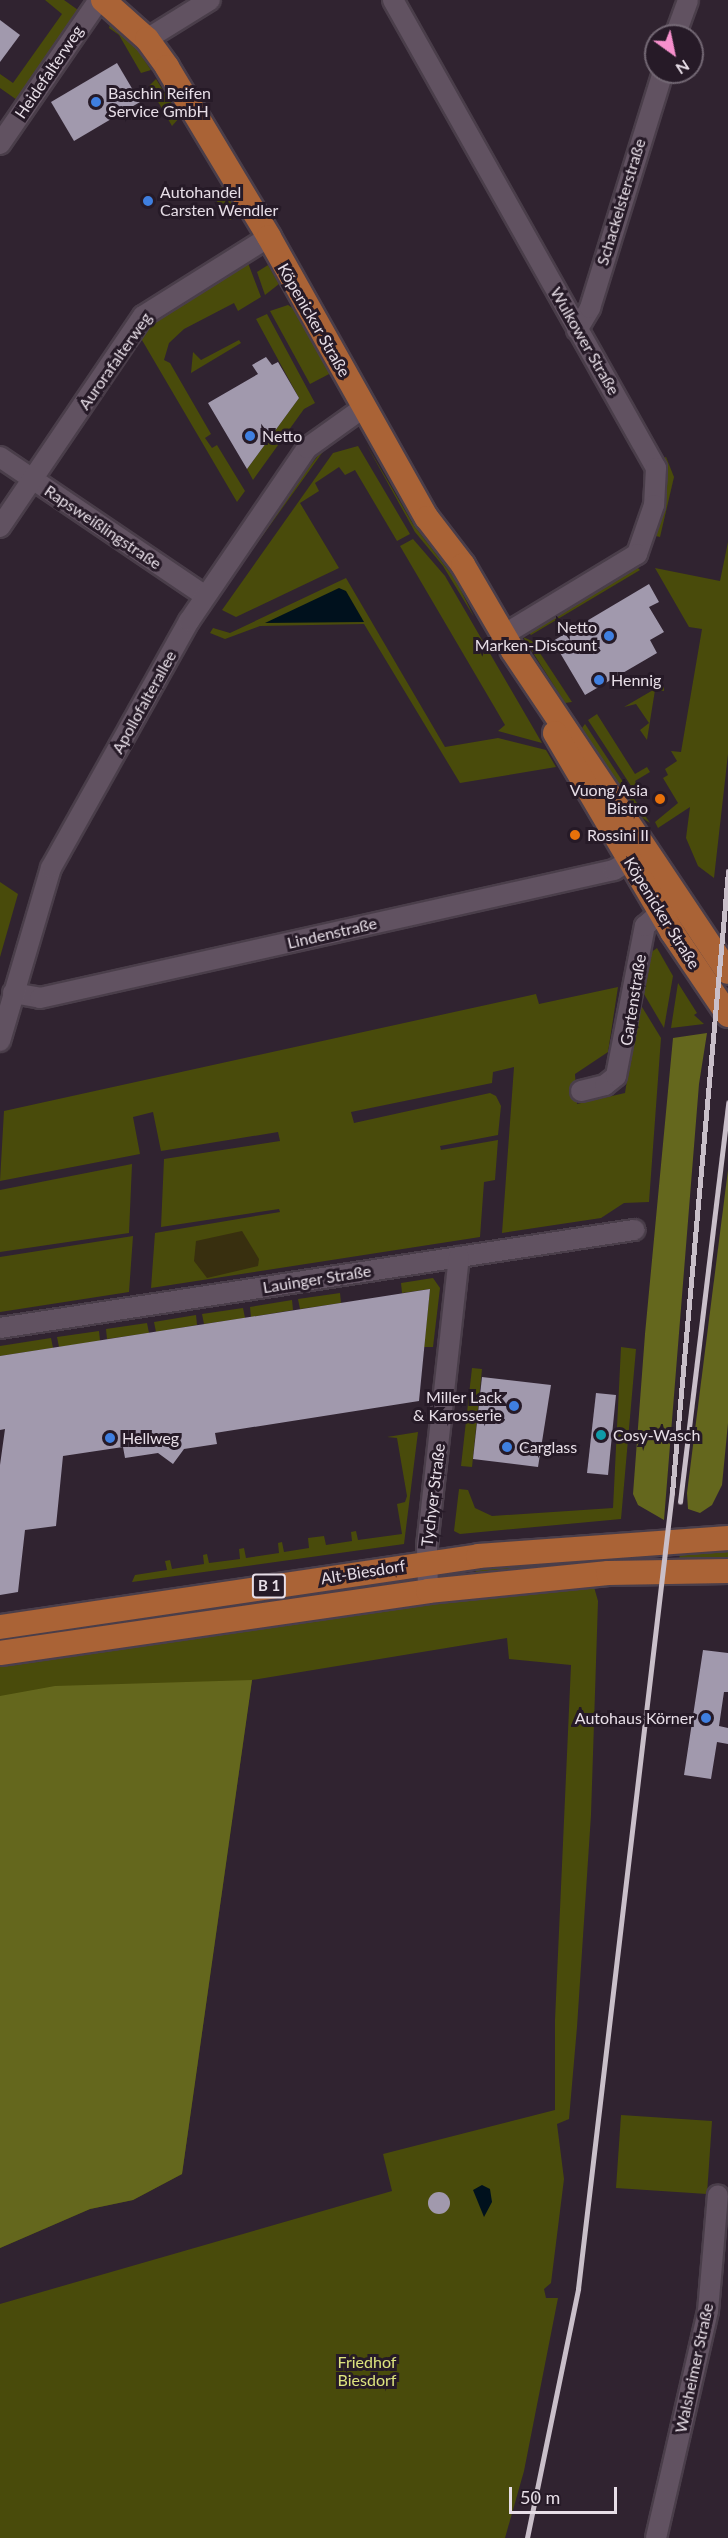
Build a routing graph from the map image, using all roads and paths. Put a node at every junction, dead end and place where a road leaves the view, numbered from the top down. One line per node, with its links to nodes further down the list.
1 (101, 0): 6 (main road, Köpenicker Straße); 8 (street, Heidefalterweg)
2 (210, 0): 6 (street)
3 (393, 0): 10 (street, Wulkower Straße)
4 (688, 0): 5 (street)
5 (679, 24)
6 (147, 39): 9 (main road, Köpenicker Straße)
7 (659, 84): 10 (street, Schackelsterstraße)
8 (0, 144)
9 (269, 237): 11 (main road, Köpenicker Straße); 13 (street, Aurorafalterweg)
10 (577, 330): 16 (street, Wulkower Straße)
11 (363, 408): 15 (street, Apollofalterallee); 16 (main road, Köpenicker Straße)
12 (0, 457): 13 (street, Rapsweißlingstraße)
13 (33, 480): 14 (street, Aurorafalterweg); 15 (street, Rapsweißlingstraße)
14 (0, 527)
15 (205, 596): 20 (street, Apollofalterallee)
16 (508, 643): 17 (main road, Köpenicker Straße)
17 (638, 856): 18 (main road, Köpenicker Straße); 20 (street, Lindenstraße)
18 (668, 905): 19 (main road, Köpenicker Straße); 21 (main road, Köpenicker Straße); 23 (street, Gartenstraße)
19 (728, 972)
20 (13, 993): 22 (street, Apollofalterallee)
21 (728, 1015)
22 (0, 1041)
23 (580, 1091)
24 (634, 1230): 25 (street, Lauinger Straße)
25 (459, 1257): 26 (street, Lauinger Straße); 28 (street, Tychyer Straße)
26 (0, 1328)
27 (728, 1538): 28 (main road, Alt-Biesdorf / B 1)
28 (426, 1562): 30 (street, Tychyer Straße); 31 (main road, Alt-Biesdorf / B 1)
29 (728, 1571): 30 (main road, Alt-Biesdorf / B 1)
30 (428, 1590): 32 (main road, Alt-Biesdorf / B 1)
31 (0, 1627)
32 (0, 1653)
33 (718, 2195): 34 (street, Walsheimer Straße)
34 (720, 2273): 35 (street, Walsheimer Straße)
35 (656, 2538)

